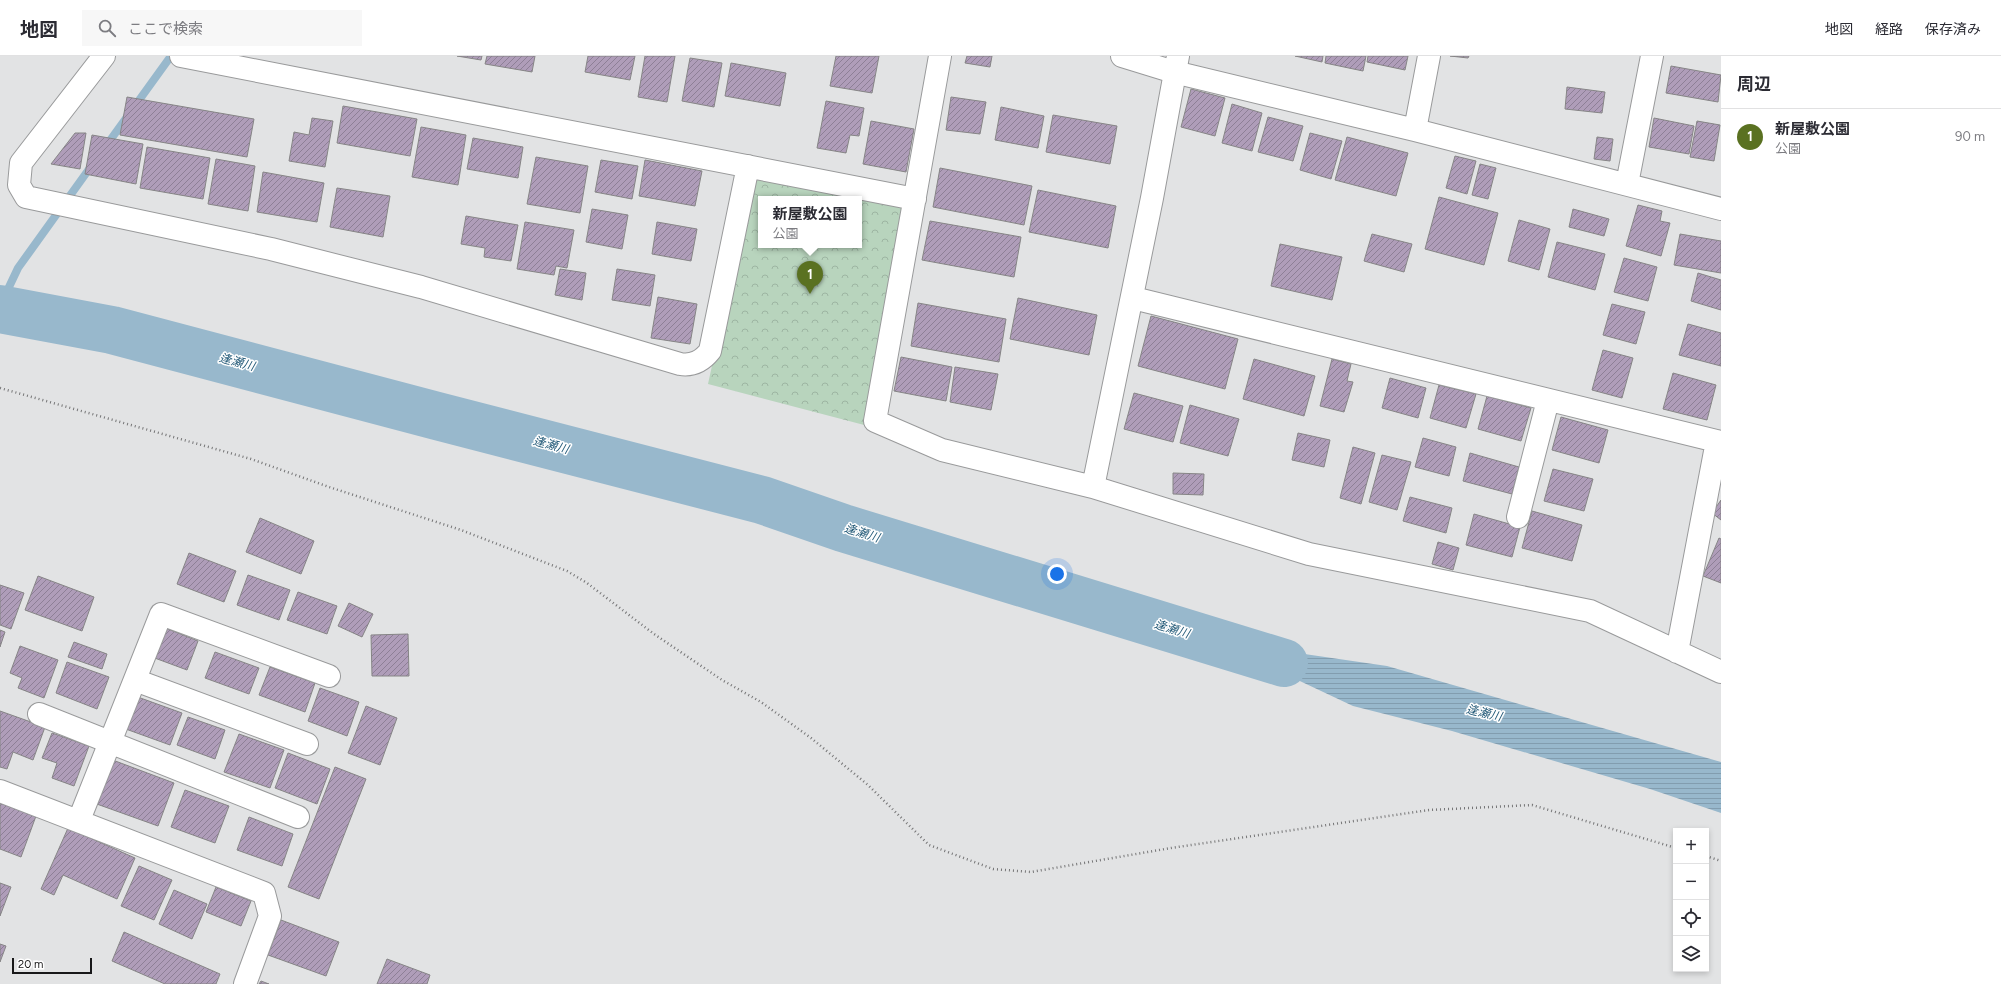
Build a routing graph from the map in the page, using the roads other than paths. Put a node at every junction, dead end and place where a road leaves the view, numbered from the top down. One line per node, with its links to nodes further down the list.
1 (104, 56): 9 (street)
2 (181, 56): 9 (street)
3 (940, 56): 11 (street)
4 (1122, 56): 7 (street)
5 (1429, 56): 8 (street)
6 (1652, 56): 10 (street)
7 (1176, 64): 8 (street); 13 (street)
8 (1416, 130): 10 (street)
9 (748, 166): 11 (street)
10 (1627, 184): 12 (street)
11 (915, 199): 16 (street)
12 (1721, 209)
13 (1132, 298): 14 (street); 16 (street)
14 (1548, 400): 15 (street); 17 (street)
15 (1719, 442): 18 (street)
16 (1093, 487): 18 (street)
17 (1518, 517)
18 (1677, 652): 19 (street)
19 (1721, 672)
20 (329, 676): 21 (street)
21 (135, 680): 23 (street); 24 (street)
22 (39, 714): 23 (street)
23 (110, 741): 26 (street); 27 (street)
24 (307, 744)
25 (0, 790): 27 (street)
26 (298, 817)
27 (79, 820): 28 (street)
28 (244, 984)

